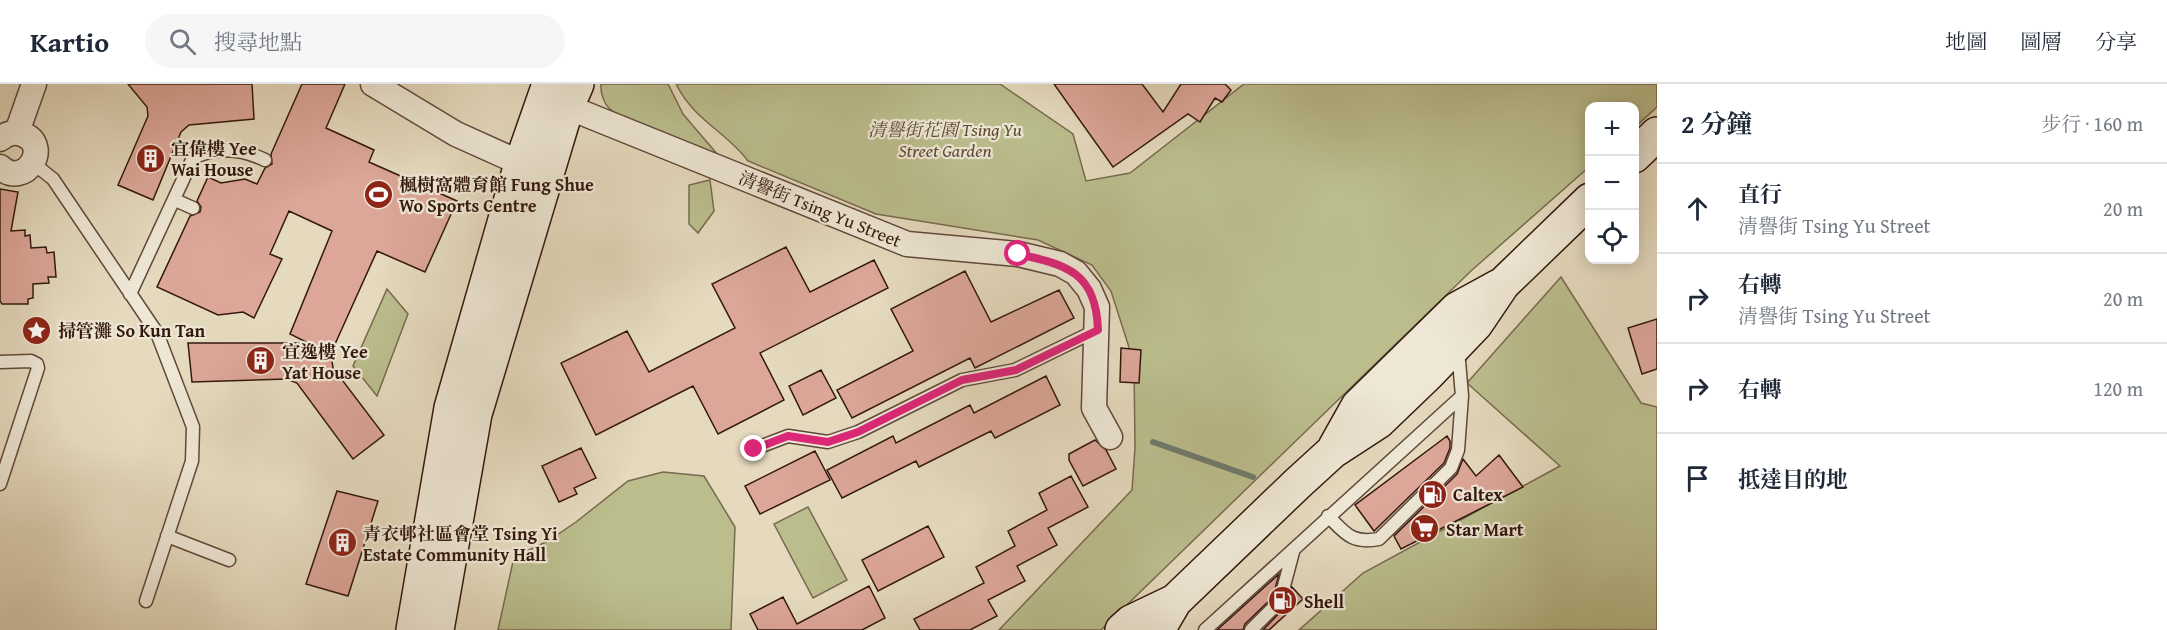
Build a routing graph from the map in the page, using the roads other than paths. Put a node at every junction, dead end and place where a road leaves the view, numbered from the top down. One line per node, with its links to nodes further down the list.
1 (34, 84): 5 (street)
2 (373, 84): 10 (street)
3 (559, 93): 10 (main road); 16 (street, 清譽街 Tsing Yu Street)
4 (1657, 134): 6 (main road)
5 (9, 136): 8 (street)
6 (1639, 152)
7 (265, 160): 11 (lane)
8 (33, 164): 9 (street); 15 (lane)
9 (0, 167)
10 (534, 170): 30 (main road); 31 (main road)
11 (175, 200): 13 (lane); 15 (lane)
12 (1585, 205): 14 (main road)
13 (193, 208)
14 (1503, 284): 17 (main road); 22 (main road)
15 (130, 294): 25 (lane)
16 (1098, 330): 20 (street, 清譽街 Tsing Yu Street); 21 (lane)
17 (1457, 344): 19 (lane); 22 (main road)
18 (0, 362): 23 (lane)
19 (1462, 396): 24 (lane); 24 (lane)
20 (1110, 437)
21 (754, 449)
22 (1332, 452): 29 (main road)
23 (0, 484)
24 (1328, 516): 26 (lane)
25 (167, 537): 27 (lane); 28 (lane)
26 (1293, 551): 34 (lane); 35 (lane)
27 (229, 560)
28 (146, 601)
29 (1175, 601): 32 (main road); 33 (main road)
30 (413, 630)
31 (437, 630)
32 (1122, 630)
33 (1158, 630)
34 (1205, 630)
35 (1251, 630)

